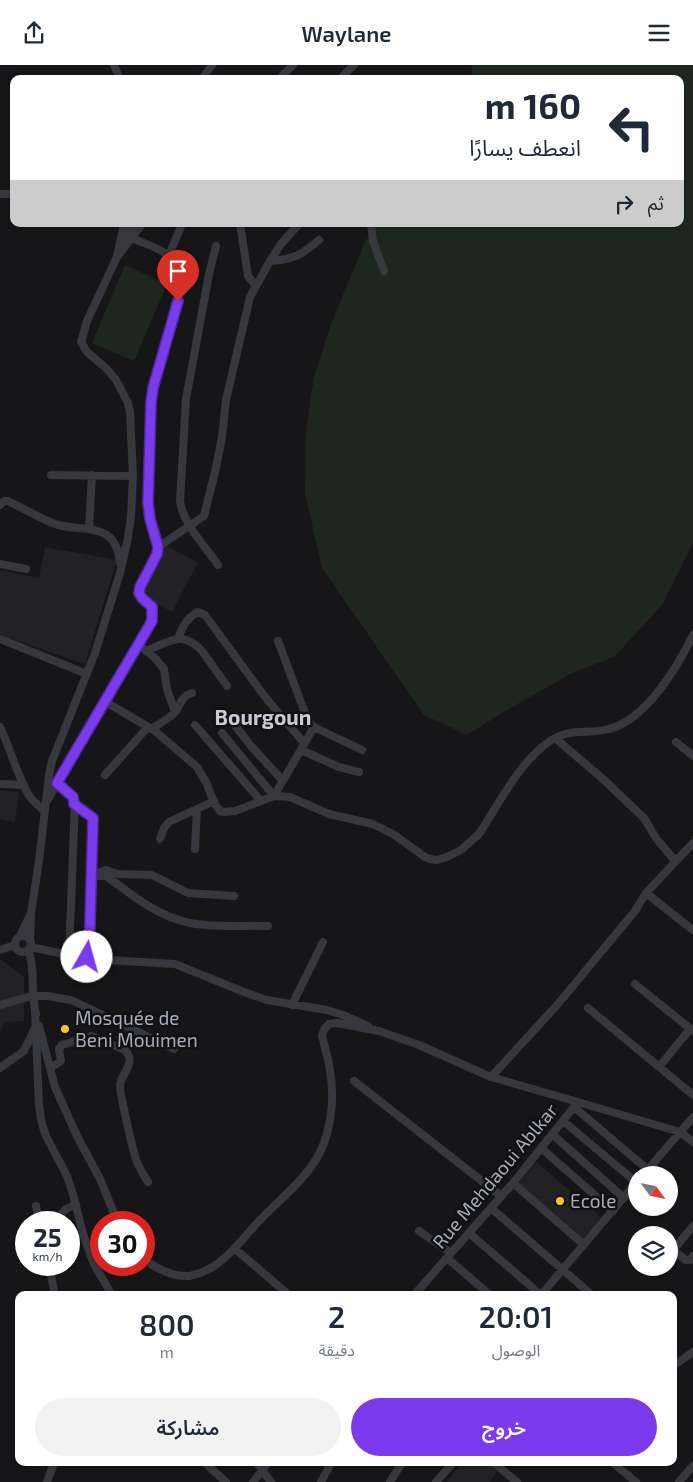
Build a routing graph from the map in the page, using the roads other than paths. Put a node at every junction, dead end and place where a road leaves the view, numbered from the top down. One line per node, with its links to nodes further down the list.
1 (293, 65): 3 (street)
2 (354, 65): 4 (street)
3 (282, 75)
4 (344, 75)
5 (123, 227): 17 (street)
6 (131, 227): 15 (street)
7 (140, 227): 12 (street)
8 (181, 227): 16 (street)
9 (240, 227): 20 (street)
10 (296, 227): 18 (street)
11 (371, 227): 19 (street)
12 (132, 238): 15 (street); 16 (street)
13 (319, 240): 18 (street)
14 (216, 246): 25 (street)
15 (124, 249): 17 (street)
16 (170, 255): 27 (street)
17 (117, 257): 23 (street)
18 (270, 261): 20 (street)
19 (384, 271)
20 (255, 285): 25 (street)
21 (51, 475): 22 (street)
22 (92, 475): 23 (street); 26 (street)
23 (133, 476): 31 (street)
24 (0, 505): 26 (street)
25 (189, 526): 27 (street); 29 (street)
26 (89, 529): 31 (street)
27 (158, 547): 36 (street)
28 (0, 564): 30 (street)
29 (218, 565)
30 (26, 569)
31 (120, 570): 38 (street)
32 (693, 635): 49 (street)
33 (178, 638): 37 (street); 39 (street); 52 (street)
34 (0, 639): 38 (street)
35 (278, 641): 46 (street)
36 (138, 646): 37 (street); 41 (street)
37 (146, 651): 42 (street)
38 (87, 674): 65 (street)
39 (227, 686)
40 (192, 693): 42 (street)
41 (104, 701): 47 (street); 58 (street)
42 (175, 712): 47 (street)
43 (226, 714): 57 (street)
44 (196, 725): 63 (street)
45 (0, 727): 51 (street)
46 (314, 727): 52 (street); 53 (street)
47 (150, 728): 56 (street); 62 (street)
48 (222, 733): 61 (street)
49 (555, 738): 61 (street); 70 (street)
50 (676, 741): 54 (street)
51 (4, 743): 60 (street)
52 (302, 747): 55 (street); 57 (street)
53 (362, 750)
54 (693, 756)
55 (359, 772)
56 (105, 775)
57 (283, 781): 61 (street)
58 (57, 783): 64 (street); 65 (street)
59 (0, 784): 60 (street)
60 (24, 785): 65 (street)
61 (274, 796): 63 (street)
62 (214, 801): 63 (street); 66 (street)
63 (261, 801)
64 (74, 804): 71 (street); 82 (street)
65 (45, 808): 74 (street)
66 (197, 809): 67 (street); 69 (street)
67 (160, 839)
68 (693, 843): 70 (street)
69 (195, 849)
70 (675, 861): 72 (street)
71 (90, 876): 73 (street); 75 (street); 83 (street)
72 (646, 893): 76 (street); 97 (street)
73 (234, 896)
74 (31, 913): 77 (street); 80 (street)
75 (268, 925)
76 (693, 930)
77 (20, 936): 79 (street); 80 (street)
78 (323, 942): 87 (street)
79 (15, 945): 80 (street); 81 (street)
80 (28, 947): 82 (street); 85 (street)
81 (0, 949)
82 (69, 955): 83 (street)
83 (89, 958): 87 (street)
84 (635, 984): 91 (street)
85 (32, 996): 86 (street); 89 (street); 93 (street)
86 (0, 1005)
87 (292, 1005): 92 (street)
88 (588, 1008): 94 (street)
89 (35, 1011): 90 (street); 96 (street)
90 (35, 1028): 95 (street); 115 (street)
91 (691, 1030): 94 (street)
92 (379, 1031): 97 (street); 126 (street)
93 (174, 1049)
94 (659, 1067): 99 (street)
95 (0, 1068)
96 (50, 1068): 110 (street); 120 (street)
97 (491, 1077): 100 (street)
98 (354, 1081): 113 (street)
99 (693, 1095)
100 (576, 1105): 102 (street, Rue Mehdaoui Ablkar); 103 (street, Rue Mehdaoui Ablkar); 107 (street)
101 (693, 1117): 103 (street)
102 (563, 1121): 104 (street, Rue Mehdaoui Ablkar); 109 (street)
103 (680, 1132): 105 (street, Rue Mehdaoui Ablkar); 108 (street)
104 (552, 1134): 106 (street, Rue Mehdaoui Ablkar); 114 (street)
105 (693, 1142)
106 (540, 1148): 111 (street, Rue Mehdaoui Ablkar); 121 (street)
107 (641, 1166)
108 (653, 1166)
109 (628, 1176)
110 (148, 1182)
111 (512, 1183): 113 (street, Rue Mehdaoui Ablkar); 125 (street)
112 (628, 1193): 114 (street)
113 (502, 1196): 117 (street, Rue Mehdaoui Ablkar)
114 (624, 1198): 121 (street)
115 (76, 1204): 119 (street); 133 (street)
116 (36, 1206): 118 (street)
117 (491, 1208): 124 (street, Rue Mehdaoui Ablkar); 130 (street)
118 (37, 1211)
119 (64, 1211)
120 (113, 1211)
121 (613, 1211): 125 (street)
122 (693, 1226): 128 (street)
123 (419, 1231): 127 (street)
124 (469, 1233): 127 (street, Rue Mehdaoui Ablkar); 137 (street)
125 (584, 1245): 130 (street)
126 (234, 1248): 129 (street); 134 (street)
127 (449, 1256): 135 (street, Rue Mehdaoui Ablkar); 136 (street)
128 (693, 1256)
129 (155, 1267)
130 (562, 1270): 138 (street); 139 (street)
131 (51, 1276): 132 (street)
132 (54, 1291)
133 (110, 1291)
134 (285, 1291)
135 (418, 1291)
136 (486, 1291)
137 (536, 1291)
138 (544, 1291)
139 (587, 1291)
140 (693, 1354): 141 (street)
141 (677, 1363)
142 (53, 1466): 153 (street)
143 (208, 1466): 154 (street)
144 (260, 1466): 152 (street)
145 (265, 1466): 152 (street)
146 (329, 1466): 157 (street)
147 (400, 1466): 158 (street)
148 (450, 1466): 159 (street)
149 (498, 1466): 160 (street)
150 (617, 1466): 161 (street)
151 (693, 1466): 162 (street)
152 (262, 1469): 155 (street); 156 (street)
153 (47, 1482)
154 (226, 1482)
155 (253, 1482)
156 (271, 1482)
157 (320, 1482)
158 (390, 1482)
159 (436, 1482)
160 (517, 1482)
161 (636, 1482)
162 (679, 1482)

